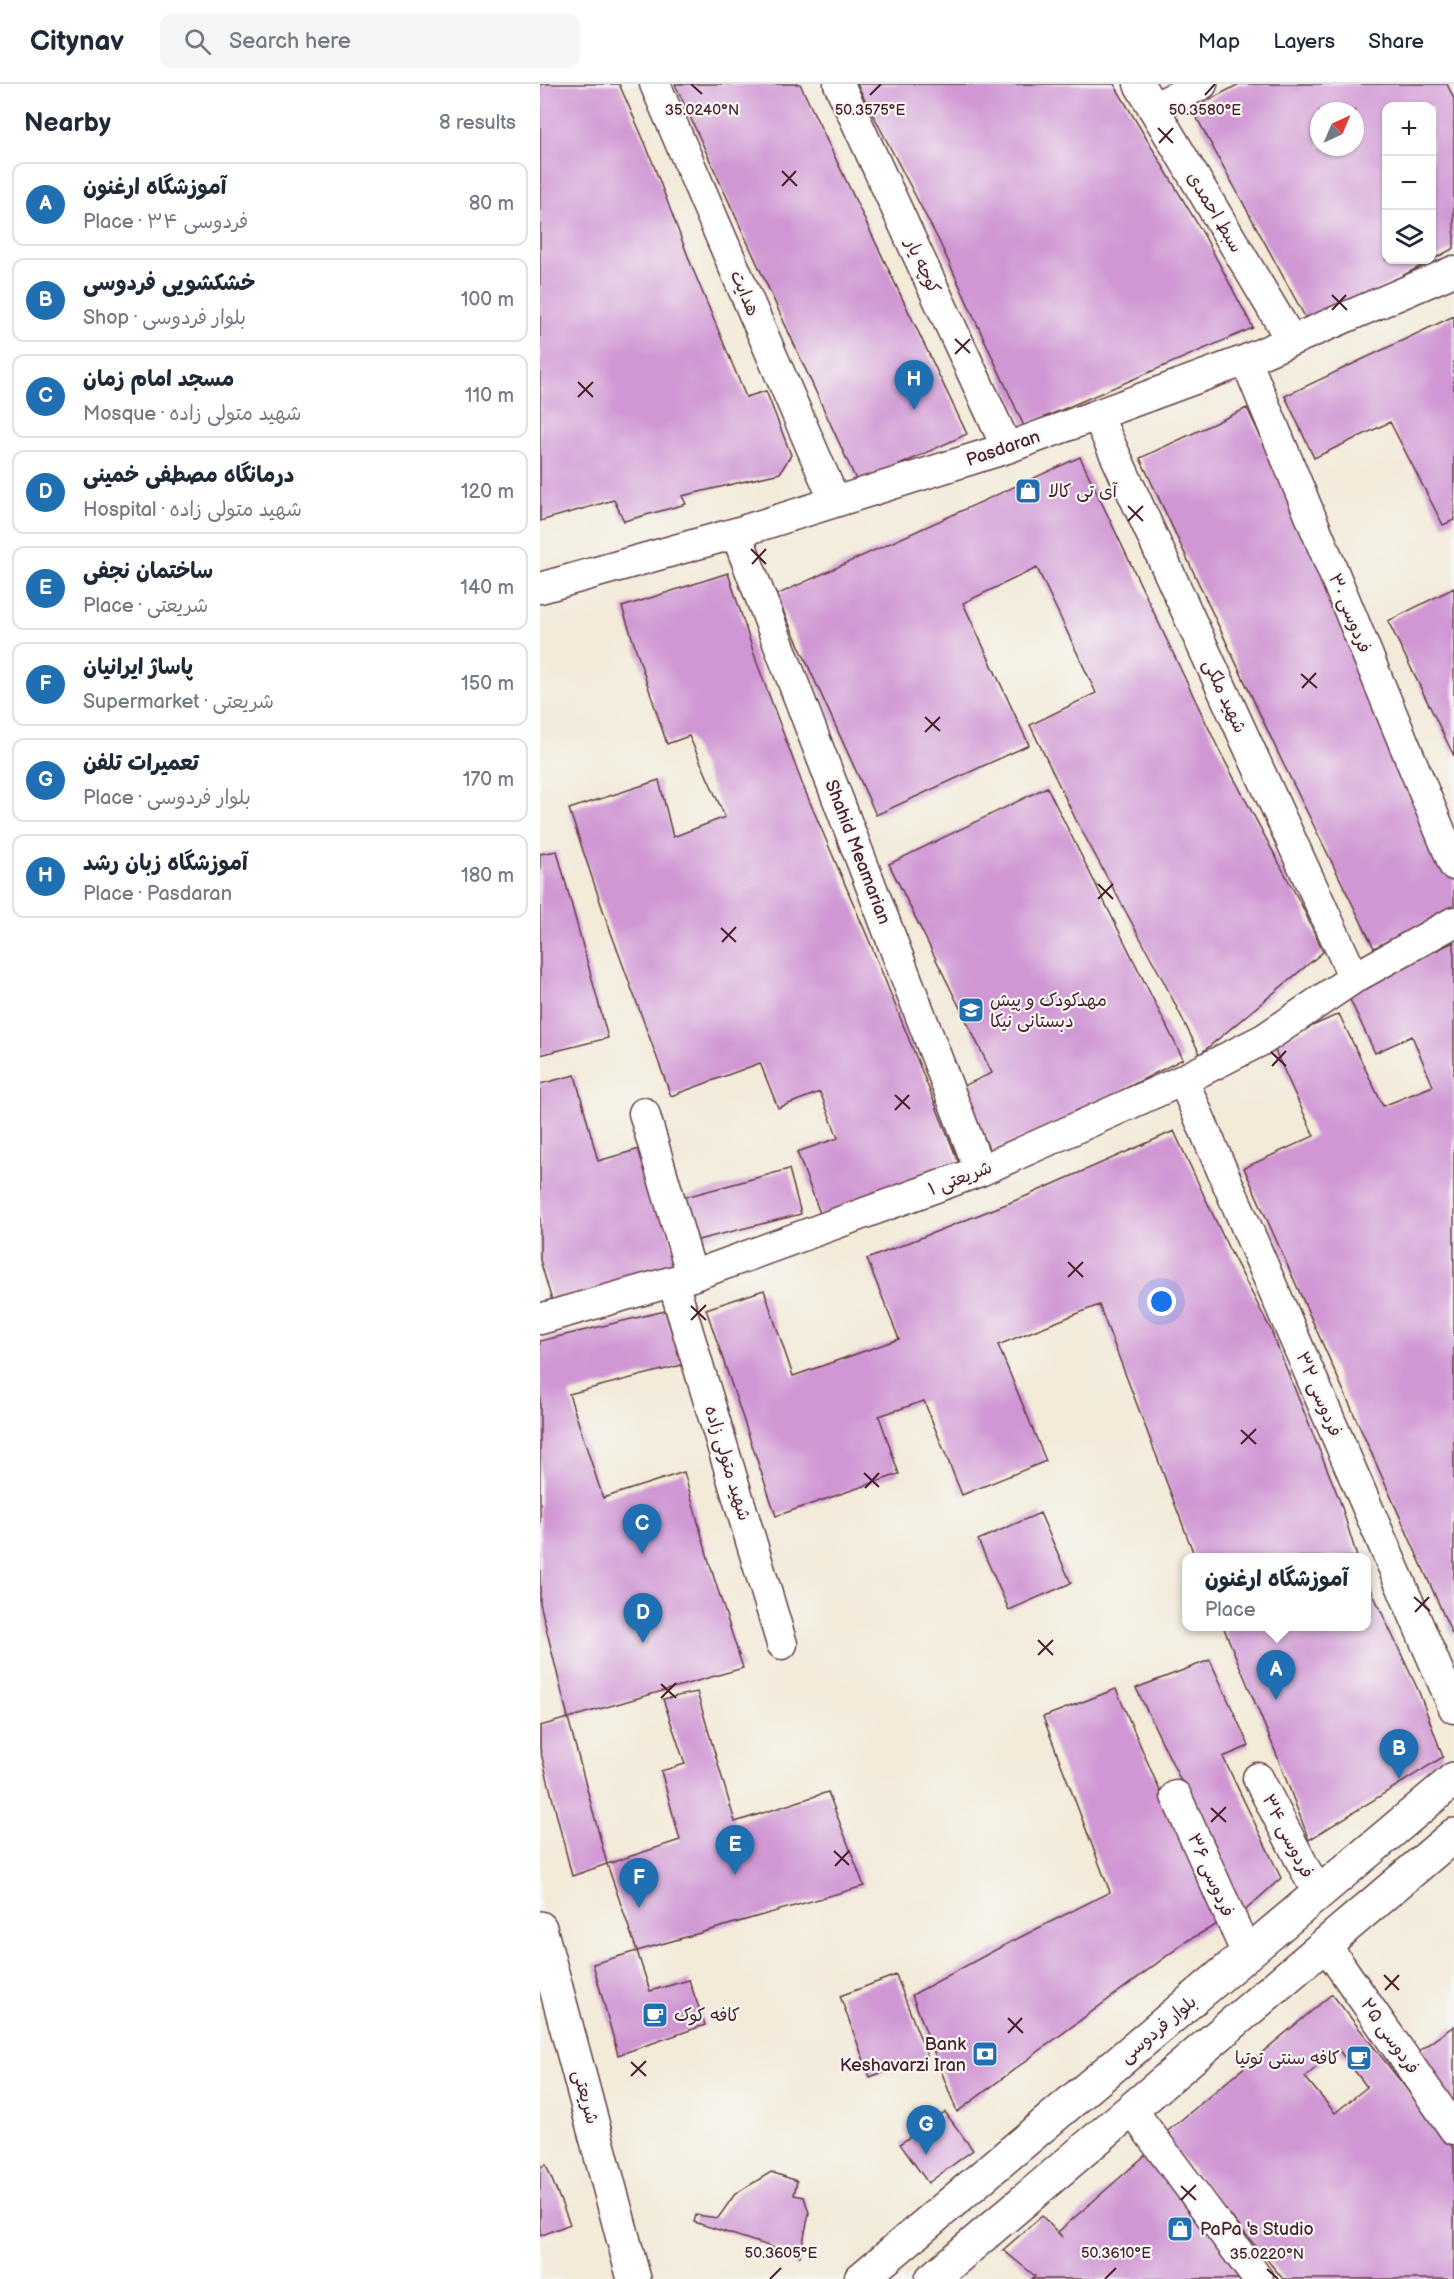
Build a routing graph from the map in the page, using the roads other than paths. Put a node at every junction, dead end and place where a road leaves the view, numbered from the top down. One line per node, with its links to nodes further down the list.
1 (656, 84): 10 (street, هدایت)
2 (839, 84): 9 (street, کوچه یار)
3 (1202, 84): 4 (street)
4 (1146, 96): 6 (street, سبط احمدی)
5 (1454, 271): 6 (street, Pasdaran)
6 (1291, 340): 7 (street, Pasdaran)
7 (1246, 360): 8 (street, Pasdaran); 13 (street, فردوسی ۳۰)
8 (1096, 415): 9 (street, Pasdaran); 15 (street, شهید ملکی)
9 (1007, 448): 10 (street, Pasdaran)
10 (835, 502): 11 (street, Pasdaran)
11 (736, 533): 12 (street, Pasdaran); 18 (street, Shahid Meamarian)
12 (540, 588)
13 (1454, 865)
14 (1454, 922): 15 (street, شریعتی ۱)
15 (1354, 978): 16 (street, شریعتی ۱)
16 (1183, 1080): 18 (street, شریعتی ۱); 22 (street, فردوسی ۳۲)
17 (644, 1113): 19 (street, شهید متولی زاده)
18 (980, 1172): 19 (street, شریعتی ۱)
19 (683, 1279): 20 (street, شریعتی ۱); 21 (street, شهید متولی زاده)
20 (540, 1319)
21 (782, 1644)
22 (1454, 1708)
23 (1258, 1778): 27 (street, فردوسی ۳۴)
24 (1454, 1779): 27 (main road, بلوار فردوسی)
25 (1176, 1796): 30 (street, فردوسی ۳۶)
26 (1454, 1835): 29 (main road)
27 (1317, 1894): 30 (main road, بلوار فردوسی)
28 (540, 1928): 33 (main road, شریعتی)
29 (1325, 1944): 31 (main road); 32 (street, فردوسی ۲۵)
30 (1247, 1954): 34 (main road, بلوار فردوسی)
31 (1132, 2110): 35 (main road); 36 (street)
32 (1454, 2129)
33 (635, 2275)
34 (861, 2279)
35 (932, 2279)
36 (1258, 2279)

